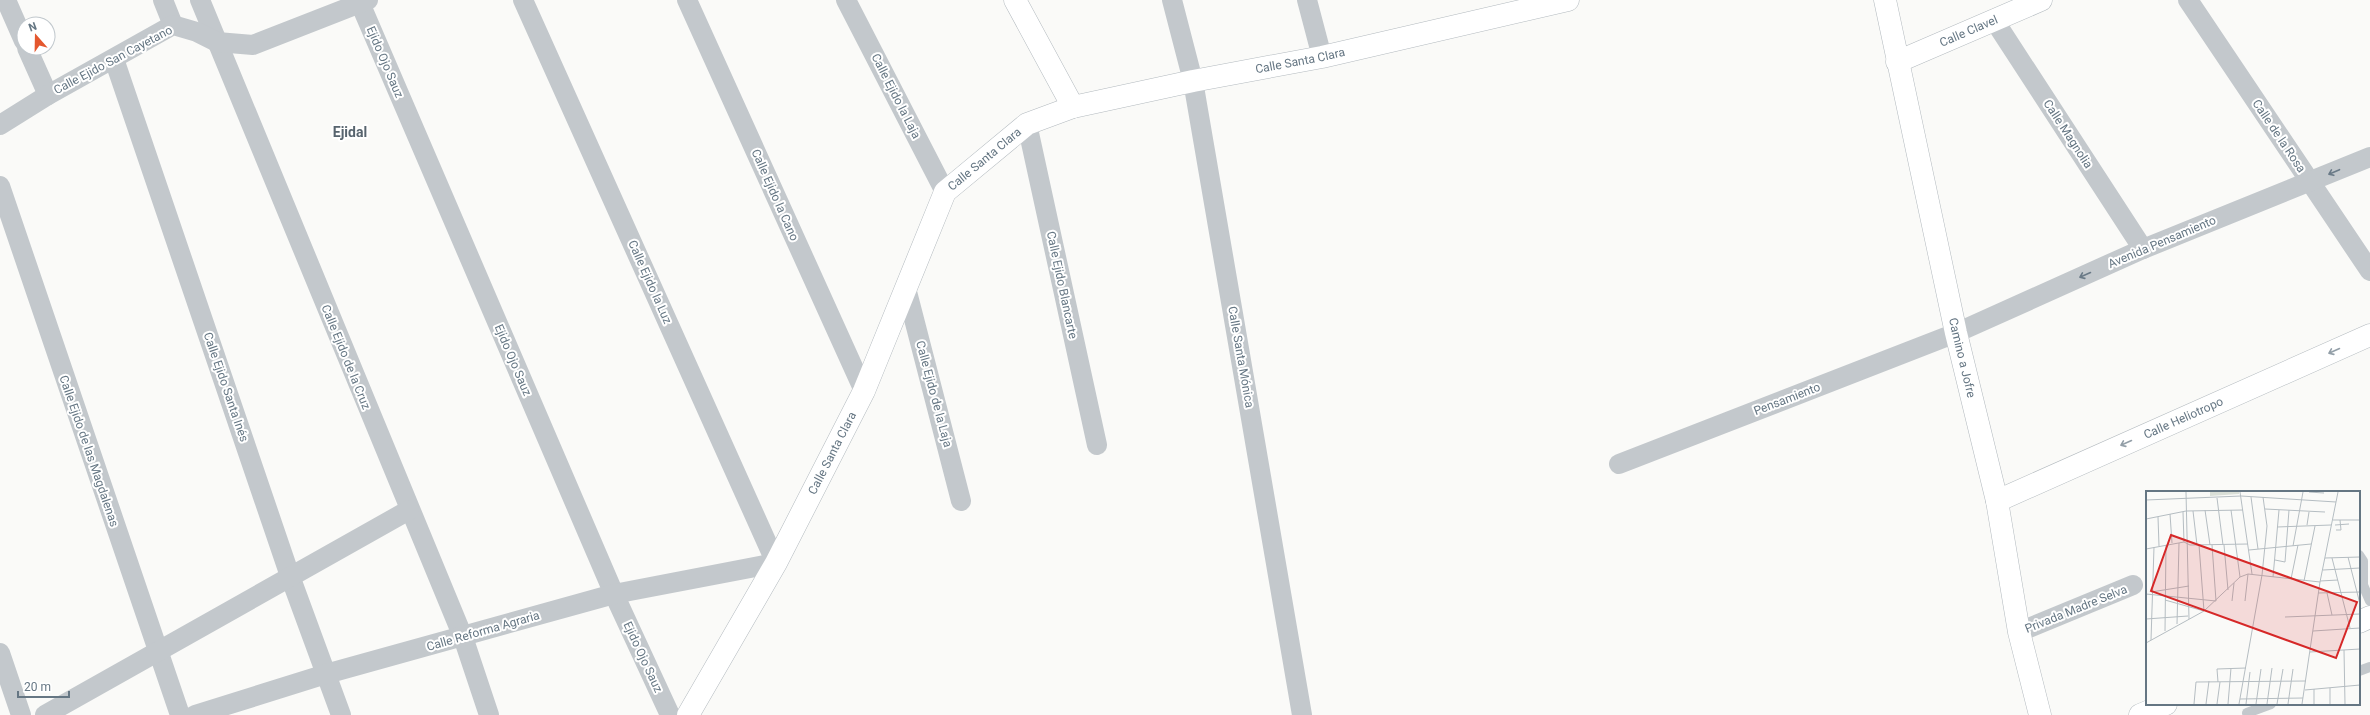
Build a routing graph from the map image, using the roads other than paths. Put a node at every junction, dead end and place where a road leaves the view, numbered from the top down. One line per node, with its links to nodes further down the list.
1 (6, 0): 18 (street)
2 (163, 0): 19 (street)
3 (200, 0): 20 (street, Calle Ejido de la Cruz)
4 (523, 0): 46 (street, Calle Ejido la Luz)
5 (687, 0): 39 (street, Calle Ejido la Cano)
6 (846, 0): 33 (street, Calle Ejido la Laja)
7 (1015, 0): 27 (street)
8 (1172, 0): 25 (street, Calle Santa Mónica)
9 (1307, 0): 22 (street)
10 (1568, 0): 15 (street, Calle Santa Clara)
11 (1885, 0): 24 (street, Camino a Jofre)
12 (2041, 0): 17 (street, Calle Clavel)
13 (2188, 0): 31 (street, Calle de la Rosa)
14 (364, 2): 16 (street, Calle Ejido San Cayetano); 50 (street, Ejido Ojo Sauz)
15 (1528, 4): 22 (street, Calle Santa Clara)
16 (332, 7): 20 (street, Calle Ejido San Cayetano)
17 (1994, 20): 24 (street, Calle Clavel); 34 (street, Calle Magnolia)
18 (16, 23)
19 (173, 25): 20 (street, Calle Ejido San Cayetano); 23 (street, Calle Ejido San Cayetano)
20 (217, 42): 44 (street, Calle Ejido de la Cruz)
21 (31, 56): 26 (street)
22 (1322, 57): 25 (street, Calle Santa Clara)
23 (114, 59): 26 (street, Calle Ejido San Cayetano); 47 (street, Calle Ejido Santa Inés)
24 (1897, 62): 37 (street, Camino a Jofre)
25 (1193, 81): 27 (street, Calle Santa Clara); 72 (street, Calle Santa Mónica)
26 (48, 95): 29 (street, Calle Ejido San Cayetano)
27 (1072, 107): 28 (street, Calle Santa Clara)
28 (1027, 124): 33 (street, Calle Santa Clara); 40 (street, Calle Ejido Blancarte)
29 (0, 125)
30 (2370, 157): 31 (street, Avenida Pensamiento, one-way to 31)
31 (2310, 182): 34 (street, Avenida Pensamiento); 35 (street, Calle de la Rosa)
32 (0, 186): 56 (street, Calle Ejido de las Magdalenas)
33 (945, 192): 36 (street, Calle Santa Clara)
34 (2143, 249): 37 (street, Avenida Pensamiento, one-way to 37)
35 (2370, 271)
36 (906, 288): 39 (street, Calle Santa Clara); 42 (street, Calle Ejido de la Laja)
37 (1956, 333): 41 (street, Pensamiento); 43 (street, Camino a Jofre)
38 (2370, 335): 43 (street, Calle Heliotropo, one-way to 43)
39 (864, 390): 46 (street, Calle Santa Clara)
40 (1097, 445)
41 (1619, 464)
42 (961, 501)
43 (1996, 501): 54 (street, Camino a Jofre)
44 (409, 510): 47 (street); 55 (street, Calle Ejido de la Cruz)
45 (2360, 556): 49 (lane)
46 (776, 563): 50 (street, Calle Reforma Agraria); 71 (street, Calle Santa Clara)
47 (290, 576): 56 (street); 60 (street, Calle Ejido Santa Inés)
48 (2134, 585): 54 (street, Privada Madre Selva)
49 (2361, 586): 51 (lane)
50 (614, 594): 55 (street, Calle Reforma Agraria); 70 (street, Ejido Ojo Sauz)
51 (2370, 601)
52 (2370, 617): 53 (street)
53 (2360, 622)
54 (2020, 632): 73 (street, Camino a Jofre)
55 (463, 637): 60 (street, Calle Reforma Agraria); 69 (street, Calle Ejido de la Cruz)
56 (157, 652): 65 (street); 66 (street, Calle Ejido de las Magdalenas)
57 (0, 653): 64 (street)
58 (2370, 667): 59 (lane)
59 (2360, 671)
60 (326, 674): 67 (street, Calle Reforma Agraria); 68 (street, Calle Ejido Santa Inés)
61 (2164, 705): 74 (street)
62 (2267, 705): 63 (lane)
63 (2244, 711)
64 (21, 715)
65 (45, 715)
66 (180, 715)
67 (195, 715)
68 (341, 715)
69 (489, 715)
70 (670, 715)
71 (688, 715)
72 (1302, 715)
73 (2040, 715)
74 (2140, 715)

